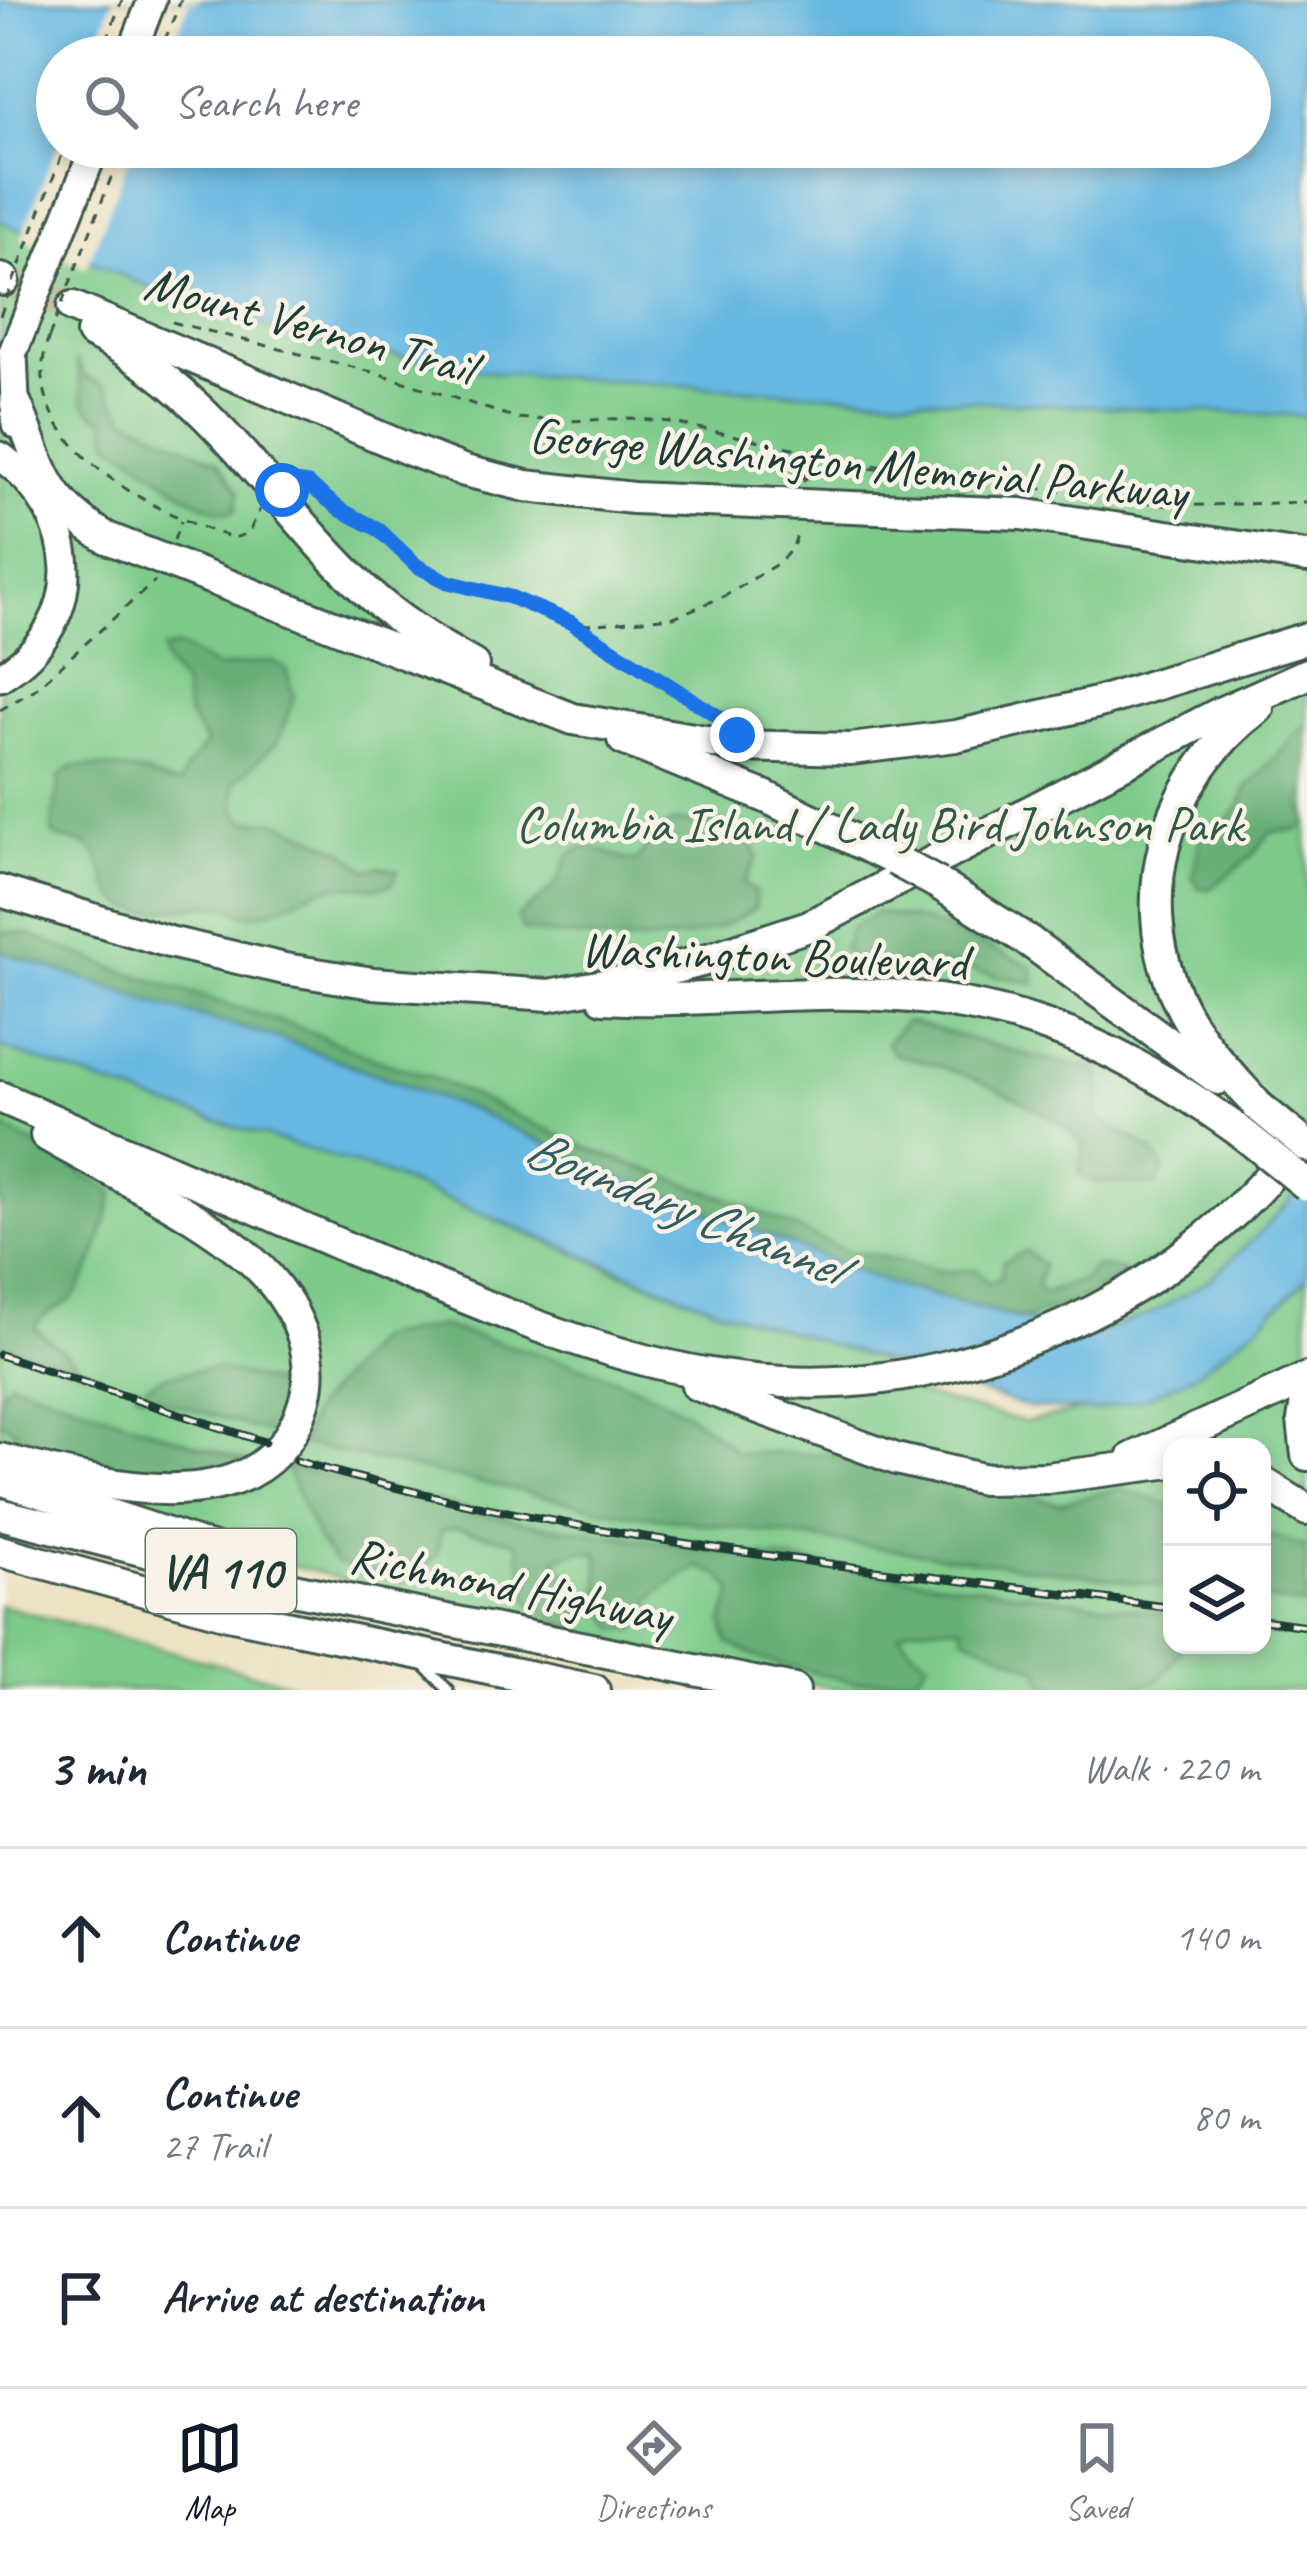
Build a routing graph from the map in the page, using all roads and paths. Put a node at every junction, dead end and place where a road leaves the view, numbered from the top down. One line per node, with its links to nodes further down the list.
1 (122, 0): 4 (path)
2 (152, 0): 5 (main road)
3 (181, 0): 6 (path)
4 (108, 36)
5 (138, 36)
6 (166, 36)
7 (57, 168): 10 (path, bridge)
8 (87, 168): 13 (main road, bridge)
9 (116, 168): 12 (path, bridge)
10 (0, 316)
11 (165, 321): 14 (path, Mount Vernon Trail)
12 (63, 322): 23 (path); 26 (highway, George Washington Memorial Parkway); 32 (highway)
13 (7, 375): 20 (main road); 27 (highway)
14 (808, 451): 16 (path, Mount Vernon Trail); 17 (path)
15 (0, 456): 20 (main road)
16 (897, 470): 17 (path); 21 (path, Mount Vernon Trail)
17 (803, 481): 19 (path)
18 (290, 484): 28 (path)
19 (802, 488)
20 (37, 490): 25 (main road)
21 (1307, 502)
22 (265, 503): 23 (path)
23 (182, 520): 27 (path)
24 (800, 524): 28 (path)
25 (60, 530): 27 (highway); 30 (main road)
26 (1307, 556)
27 (160, 563): 32 (highway); 33 (path)
28 (570, 622): 35 (path)
29 (1307, 638): 34 (highway)
30 (0, 676)
31 (1303, 676): 37 (highway); 39 (highway)
32 (533, 704): 34 (highway)
33 (0, 710)
34 (573, 719): 39 (highway, Washington Boulevard, bridge)
35 (728, 722)
36 (0, 891): 37 (highway)
37 (549, 995): 43 (highway, Washington Boulevard, bridge)
38 (0, 1097): 44 (highway)
39 (1258, 1106): 42 (highway, Washington Boulevard, bridge)
40 (0, 1107): 48 (highway)
41 (1307, 1129): 44 (highway)
42 (1307, 1146)
43 (1307, 1184)
44 (653, 1365): 50 (highway)
45 (1307, 1378): 50 (highway)
46 (1307, 1395): 47 (highway)
47 (1307, 1455)
48 (0, 1459)
49 (1163, 1463): 50 (highway)
50 (1105, 1468)
51 (0, 1479): 56 (highway)
52 (1271, 1488): 53 (highway)
53 (1307, 1510)
54 (0, 1514): 56 (highway, Richmond Highway / VA 110)
55 (0, 1551): 57 (highway, Richmond Highway / VA 110)
56 (444, 1622): 60 (highway, Richmond Highway / VA 110)
57 (410, 1652): 58 (highway, Richmond Highway / VA 110); 59 (lane)
58 (582, 1689)
59 (448, 1690)
60 (794, 1690)

